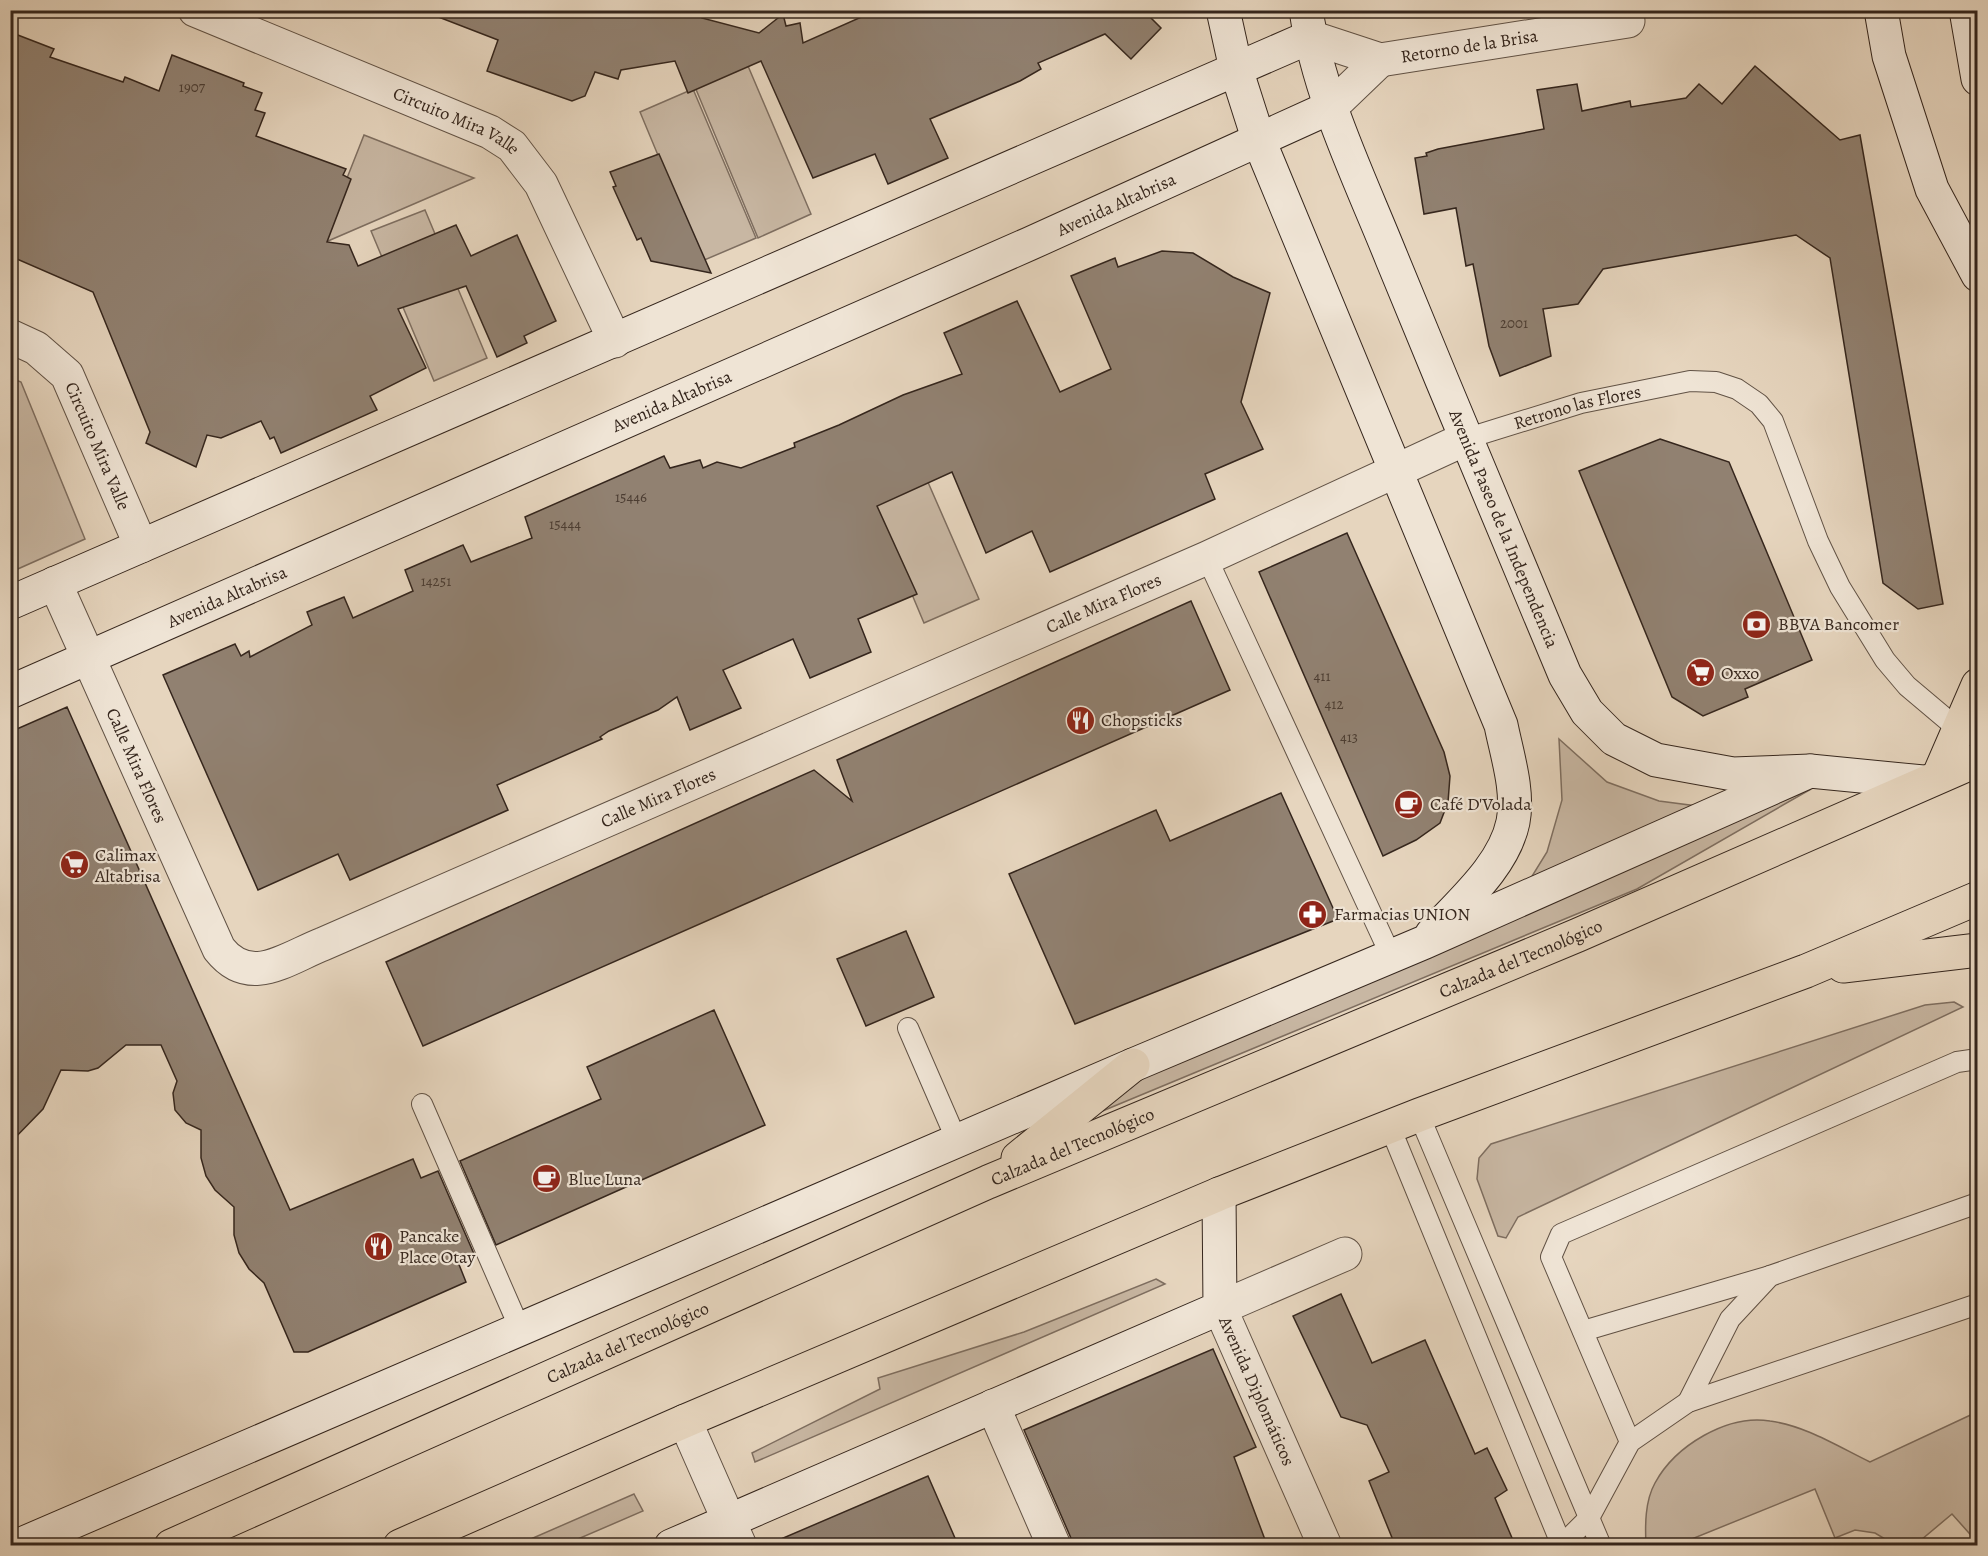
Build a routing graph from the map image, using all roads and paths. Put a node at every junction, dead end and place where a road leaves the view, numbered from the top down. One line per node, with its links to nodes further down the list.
1 (195, 10): 14 (street, Circuito Mira Valle)
2 (1223, 10): 8 (street)
3 (1881, 10): 12 (street)
4 (1966, 10): 9 (street)
5 (1628, 21): 7 (street, Retorno de la Brisa)
6 (1308, 24): 7 (street, Retorno de la Brisa); 8 (street); 10 (street, Avenida Paseo de la Independencia)
7 (1380, 60): 10 (street, Retorno de la Brisa)
8 (1236, 69): 11 (street); 14 (street)
9 (1977, 79)
10 (1331, 107): 11 (street, Avenida Altabrisa); 15 (street, Avenida Paseo de la Independencia)
11 (1258, 138): 16 (street); 21 (street, Avenida Altabrisa)
12 (1977, 275)
13 (10, 336): 17 (street, Circuito Mira Valle)
14 (615, 340): 17 (street)
15 (1465, 439): 16 (street, Calle Mira Flores); 24 (lane, Retrono las Flores); 26 (street, Avenida Paseo de la Independencia)
16 (1395, 469): 18 (street, Calle Mira Flores); 29 (street)
17 (141, 546): 19 (street)
18 (1208, 558): 21 (street, Calle Mira Flores); 31 (lane)
19 (56, 584): 20 (street); 21 (street, Calle Mira Flores)
20 (10, 603)
21 (90, 657): 23 (street, Avenida Altabrisa)
22 (1977, 686): 24 (main road)
23 (10, 692)
24 (1958, 729): 27 (main road)
25 (1977, 760): 27 (main road, Calzada del Tecnológico)
26 (1809, 771): 27 (street, Avenida Paseo de la Independencia); 29 (street)
27 (1931, 779): 39 (main road, Calzada del Tecnológico)
28 (1977, 898): 32 (main road)
29 (1425, 942): 31 (street)
30 (1977, 950): 32 (main road)
31 (1391, 956): 35 (street)
32 (1806, 971): 37 (main road)
33 (908, 1028): 38 (lane)
34 (1977, 1059): 47 (lane)
35 (1133, 1065): 38 (street); 39 (main road)
36 (422, 1104): 46 (lane)
37 (1404, 1121): 40 (main road); 52 (lane); 60 (lane)
38 (957, 1141): 46 (street)
39 (988, 1182): 55 (main road, Calzada del Tecnológico)
40 (1219, 1194): 45 (street, Avenida Diplomáticos); 50 (main road)
41 (1977, 1203): 43 (lane)
42 (1345, 1254): 45 (street)
43 (1770, 1276): 47 (lane); 48 (lane)
44 (1977, 1304): 48 (lane)
45 (1220, 1308): 49 (street); 59 (street, Avenida Diplomáticos)
46 (520, 1329): 54 (street)
47 (1583, 1331): 51 (lane)
48 (1688, 1402): 51 (lane)
49 (993, 1406): 53 (street); 58 (street)
50 (685, 1421): 53 (street); 56 (main road)
51 (1630, 1442): 52 (lane)
52 (1588, 1518): 60 (lane); 61 (lane)
53 (734, 1533): 57 (street)
54 (17, 1545)
55 (171, 1545)
56 (400, 1545)
57 (671, 1545)
58 (1054, 1545)
59 (1325, 1545)
60 (1562, 1545)
61 (1601, 1545)

